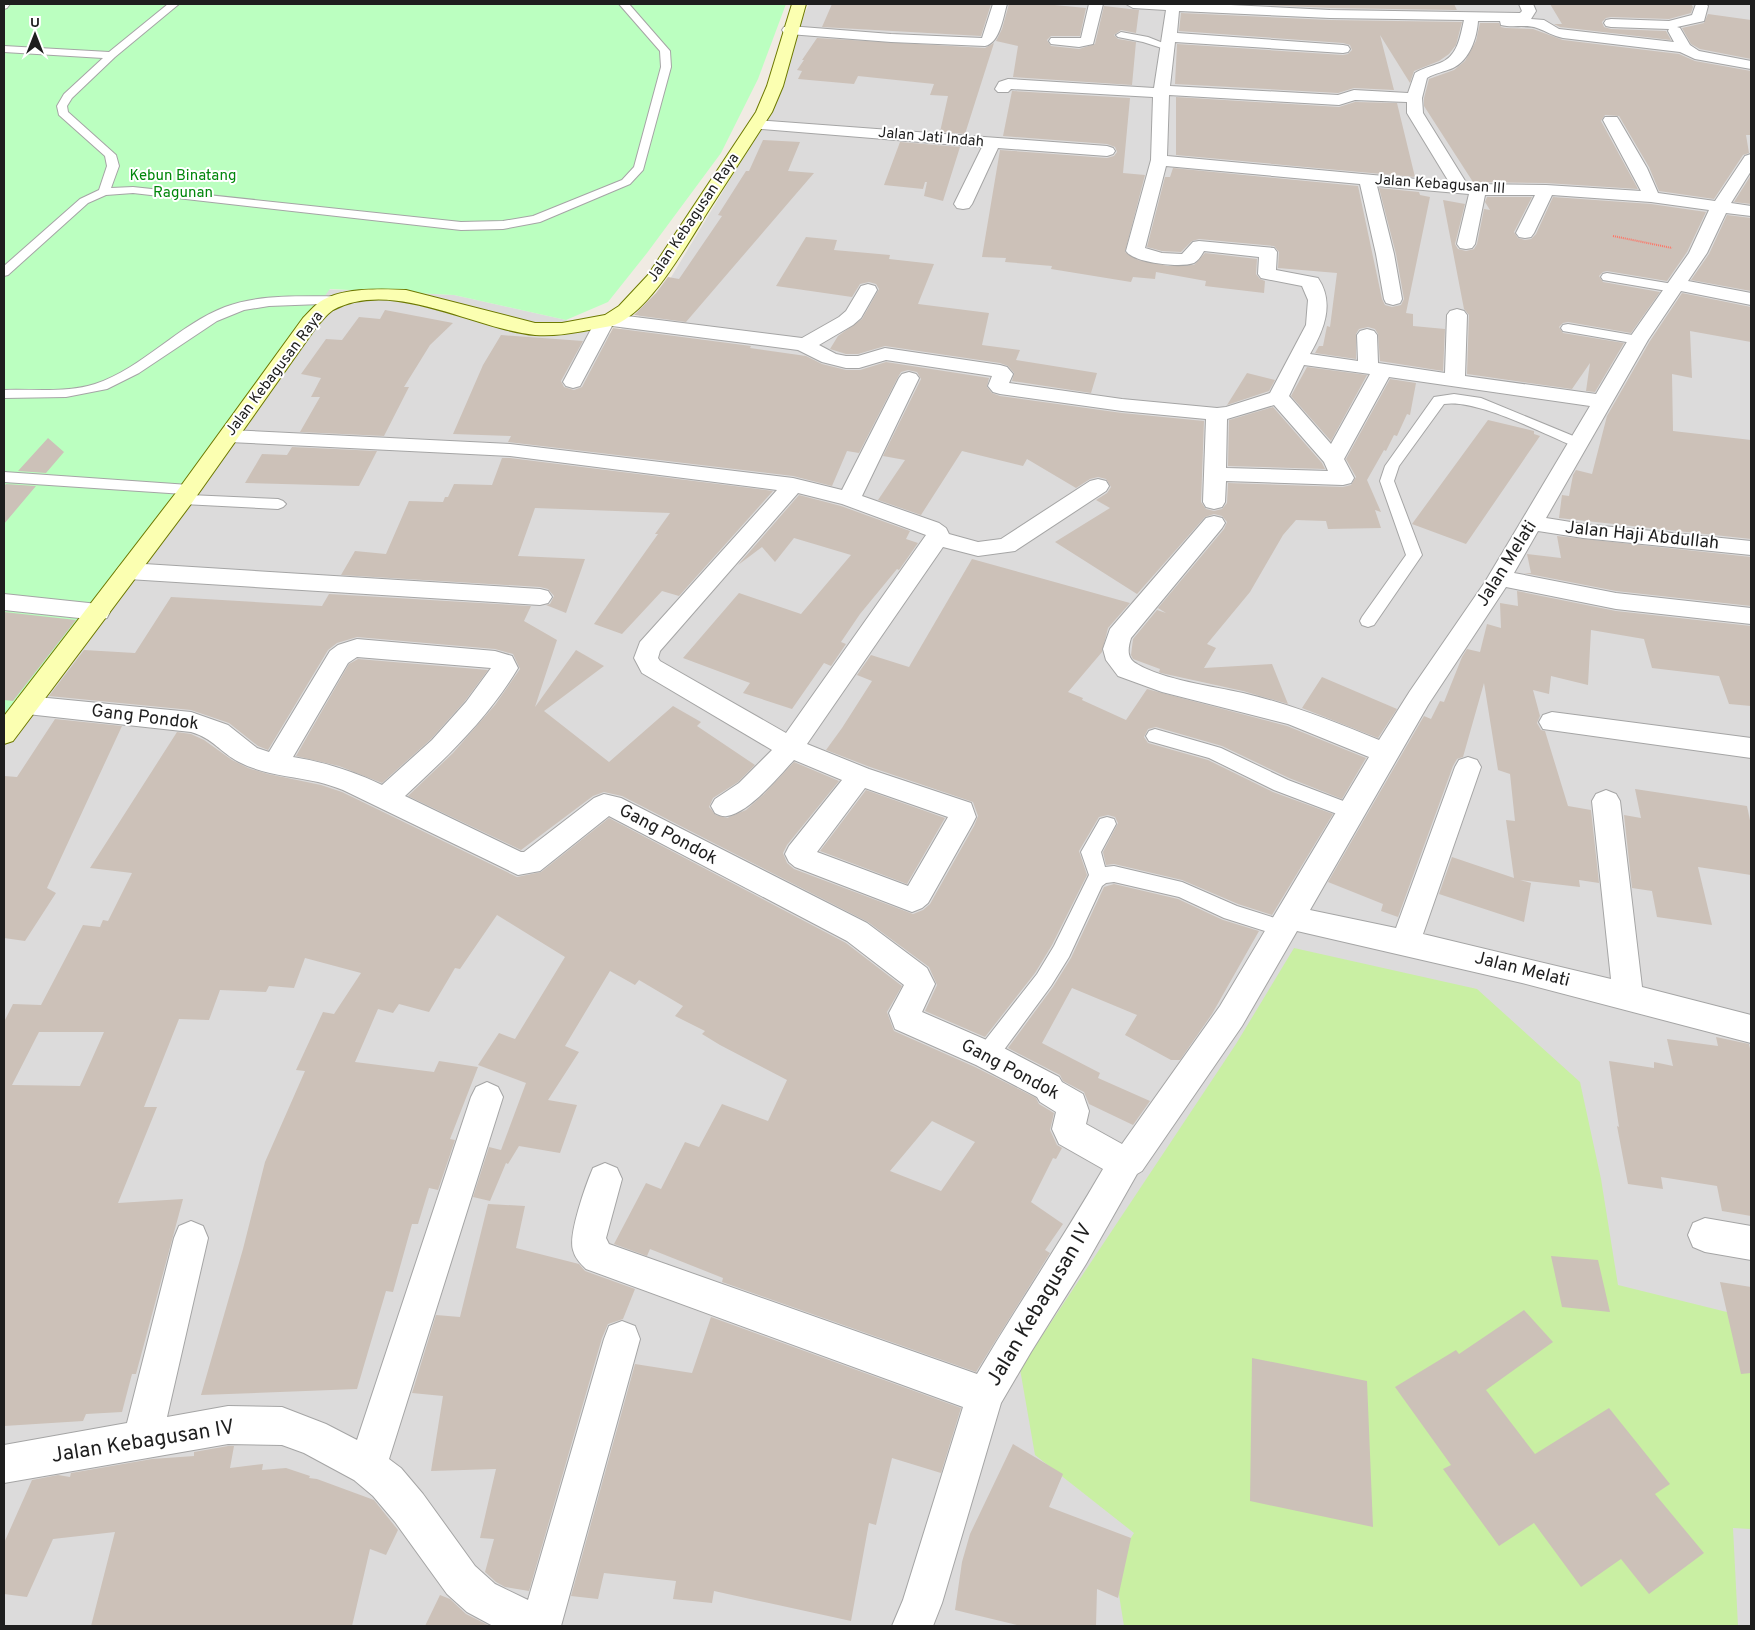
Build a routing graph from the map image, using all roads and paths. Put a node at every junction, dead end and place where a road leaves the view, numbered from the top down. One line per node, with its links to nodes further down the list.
1 (174, 4): 23 (lane)
2 (624, 4): 37 (lane)
3 (799, 4): 16 (main road, Jalan Kebagusan Raya)
4 (1000, 4): 16 (street)
5 (1096, 4): 18 (street)
6 (1133, 4): 10 (street)
7 (1526, 4): 11 (street)
8 (1218, 6): 10 (street); 12 (street)
9 (1701, 6): 15 (street)
10 (1173, 7): 19 (street)
11 (1411, 9): 12 (street)
12 (1330, 14): 13 (street)
13 (1471, 21): 14 (street); 27 (street)
14 (1532, 22): 15 (street); 20 (street)
15 (1669, 25): 20 (street)
16 (789, 30): 29 (main road, Jalan Kebagusan Raya)
17 (1121, 35): 19 (lane)
18 (1056, 41)
19 (1169, 42): 22 (street); 26 (street)
20 (1684, 48): 24 (street)
21 (4, 49): 23 (lane)
22 (1342, 49)
23 (111, 55): 37 (lane)
24 (1751, 65)
25 (1003, 89): 26 (street)
26 (1162, 91): 27 (street); 32 (street)
27 (1414, 98): 35 (street)
28 (1611, 120): 38 (street)
29 (756, 125): 30 (street, Jalan Jati Indah); 54 (main road, Jalan Kebagusan Raya)
30 (992, 143): 31 (street, Jalan Jati Indah); 39 (street)
31 (1107, 151)
32 (1159, 160): 34 (street, Jalan Kebagusan III); 59 (street)
33 (1751, 160): 40 (street, Jalan Melati)
34 (1367, 180): 35 (street, Jalan Kebagusan III); 52 (street)
35 (1469, 189): 36 (street, Jalan Kebagusan III); 44 (street)
36 (1546, 190): 38 (street, Jalan Kebagusan III); 42 (street)
37 (104, 192): 46 (lane)
38 (1650, 197): 40 (street, Jalan Kebagusan III)
39 (963, 204)
40 (1719, 208): 41 (street, Jalan Kebagusan III); 45 (street, Jalan Melati)
41 (1751, 211)
42 (1525, 233)
43 (1613, 236): 45 (path)
44 (1466, 244)
45 (1698, 253): 48 (street, Jalan Melati)
46 (4, 272)
47 (1607, 277): 48 (lane)
48 (1675, 286): 50 (street); 57 (street, Jalan Melati)
49 (868, 290): 58 (street)
50 (1751, 299)
51 (342, 300): 54 (main road, Jalan Kebagusan Raya); 64 (lane); 68 (main road, Jalan Kebagusan Raya)
52 (1393, 300)
53 (1457, 315): 62 (street)
54 (608, 321): 58 (street); 63 (street)
55 (1568, 328): 57 (lane)
56 (1367, 335): 60 (street)
57 (1638, 340): 66 (street, Jalan Melati)
58 (802, 344): 67 (street)
59 (1298, 358): 60 (street); 65 (street)
60 (1376, 369): 62 (street); 70 (street)
61 (910, 378): 76 (street)
62 (1455, 380): 66 (street)
63 (573, 382)
64 (4, 394)
65 (1278, 397): 67 (street); 70 (street)
66 (1601, 402): 69 (street, Jalan Melati)
67 (1217, 414): 71 (street)
68 (229, 436): 73 (street); 75 (main road, Jalan Kebagusan Raya)
69 (1578, 443): 78 (street, Jalan Melati); 87 (lane)
70 (1333, 458): 71 (street)
71 (1216, 474): 94 (street)
72 (4, 477): 75 (lane)
73 (793, 485): 76 (street); 92 (street)
74 (1098, 486): 79 (street)
75 (186, 494): 77 (lane); 81 (main road, Jalan Kebagusan Raya)
76 (849, 499): 79 (street)
77 (278, 504)
78 (1533, 523): 80 (street, Jalan Haji Abdullah); 82 (street, Jalan Melati)
79 (937, 538): 92 (street)
80 (1751, 548)
81 (128, 571): 83 (street); 85 (main road, Jalan Kebagusan Raya)
82 (1500, 578): 86 (street); 94 (street, Jalan Melati)
83 (540, 598)
84 (4, 602): 85 (street)
85 (98, 612): 88 (main road, Jalan Kebagusan Raya)
86 (1751, 616)
87 (1368, 621)
88 (27, 705): 90 (main road, Jalan Kebagusan Raya); 95 (street, Gang Pondok)
89 (1552, 722): 93 (street)
90 (4, 734)
91 (1155, 736): 101 (lane)
92 (790, 748): 97 (street); 100 (street)
93 (1751, 748)
94 (1385, 753): 101 (street, Jalan Melati)
95 (275, 764): 98 (street, Gang Pondok); 98 (street)
96 (1468, 767): 105 (street)
97 (860, 776): 97 (street)
98 (386, 797): 109 (street, Gang Pondok)
99 (1606, 801): 106 (street)
100 (726, 806)
101 (1352, 812): 104 (street, Jalan Melati)
102 (1107, 824): 103 (lane)
103 (1101, 876): 104 (lane); 109 (lane)
104 (1287, 924): 105 (street, Jalan Melati); 107 (street, Jalan Melati)
105 (1406, 942): 106 (street, Jalan Melati)
106 (1628, 996): 108 (street, Jalan Melati)
107 (1231, 1016): 111 (street, Jalan Kebagusan IV)
108 (1751, 1029)
109 (987, 1055): 111 (street, Gang Pondok)
110 (487, 1097): 120 (street)
111 (1124, 1163): 117 (street, Jalan Kebagusan IV)
112 (605, 1179): 117 (street)
113 (1705, 1235): 115 (street)
114 (191, 1238): 118 (street)
115 (1751, 1243)
116 (622, 1339): 121 (street)
117 (985, 1396): 122 (street, Jalan Kebagusan IV)
118 (142, 1441): 119 (street, Jalan Kebagusan IV); 120 (street, Jalan Kebagusan IV)
119 (4, 1464)
120 (368, 1466): 121 (street, Jalan Kebagusan IV)
121 (528, 1624)
122 (912, 1626)

